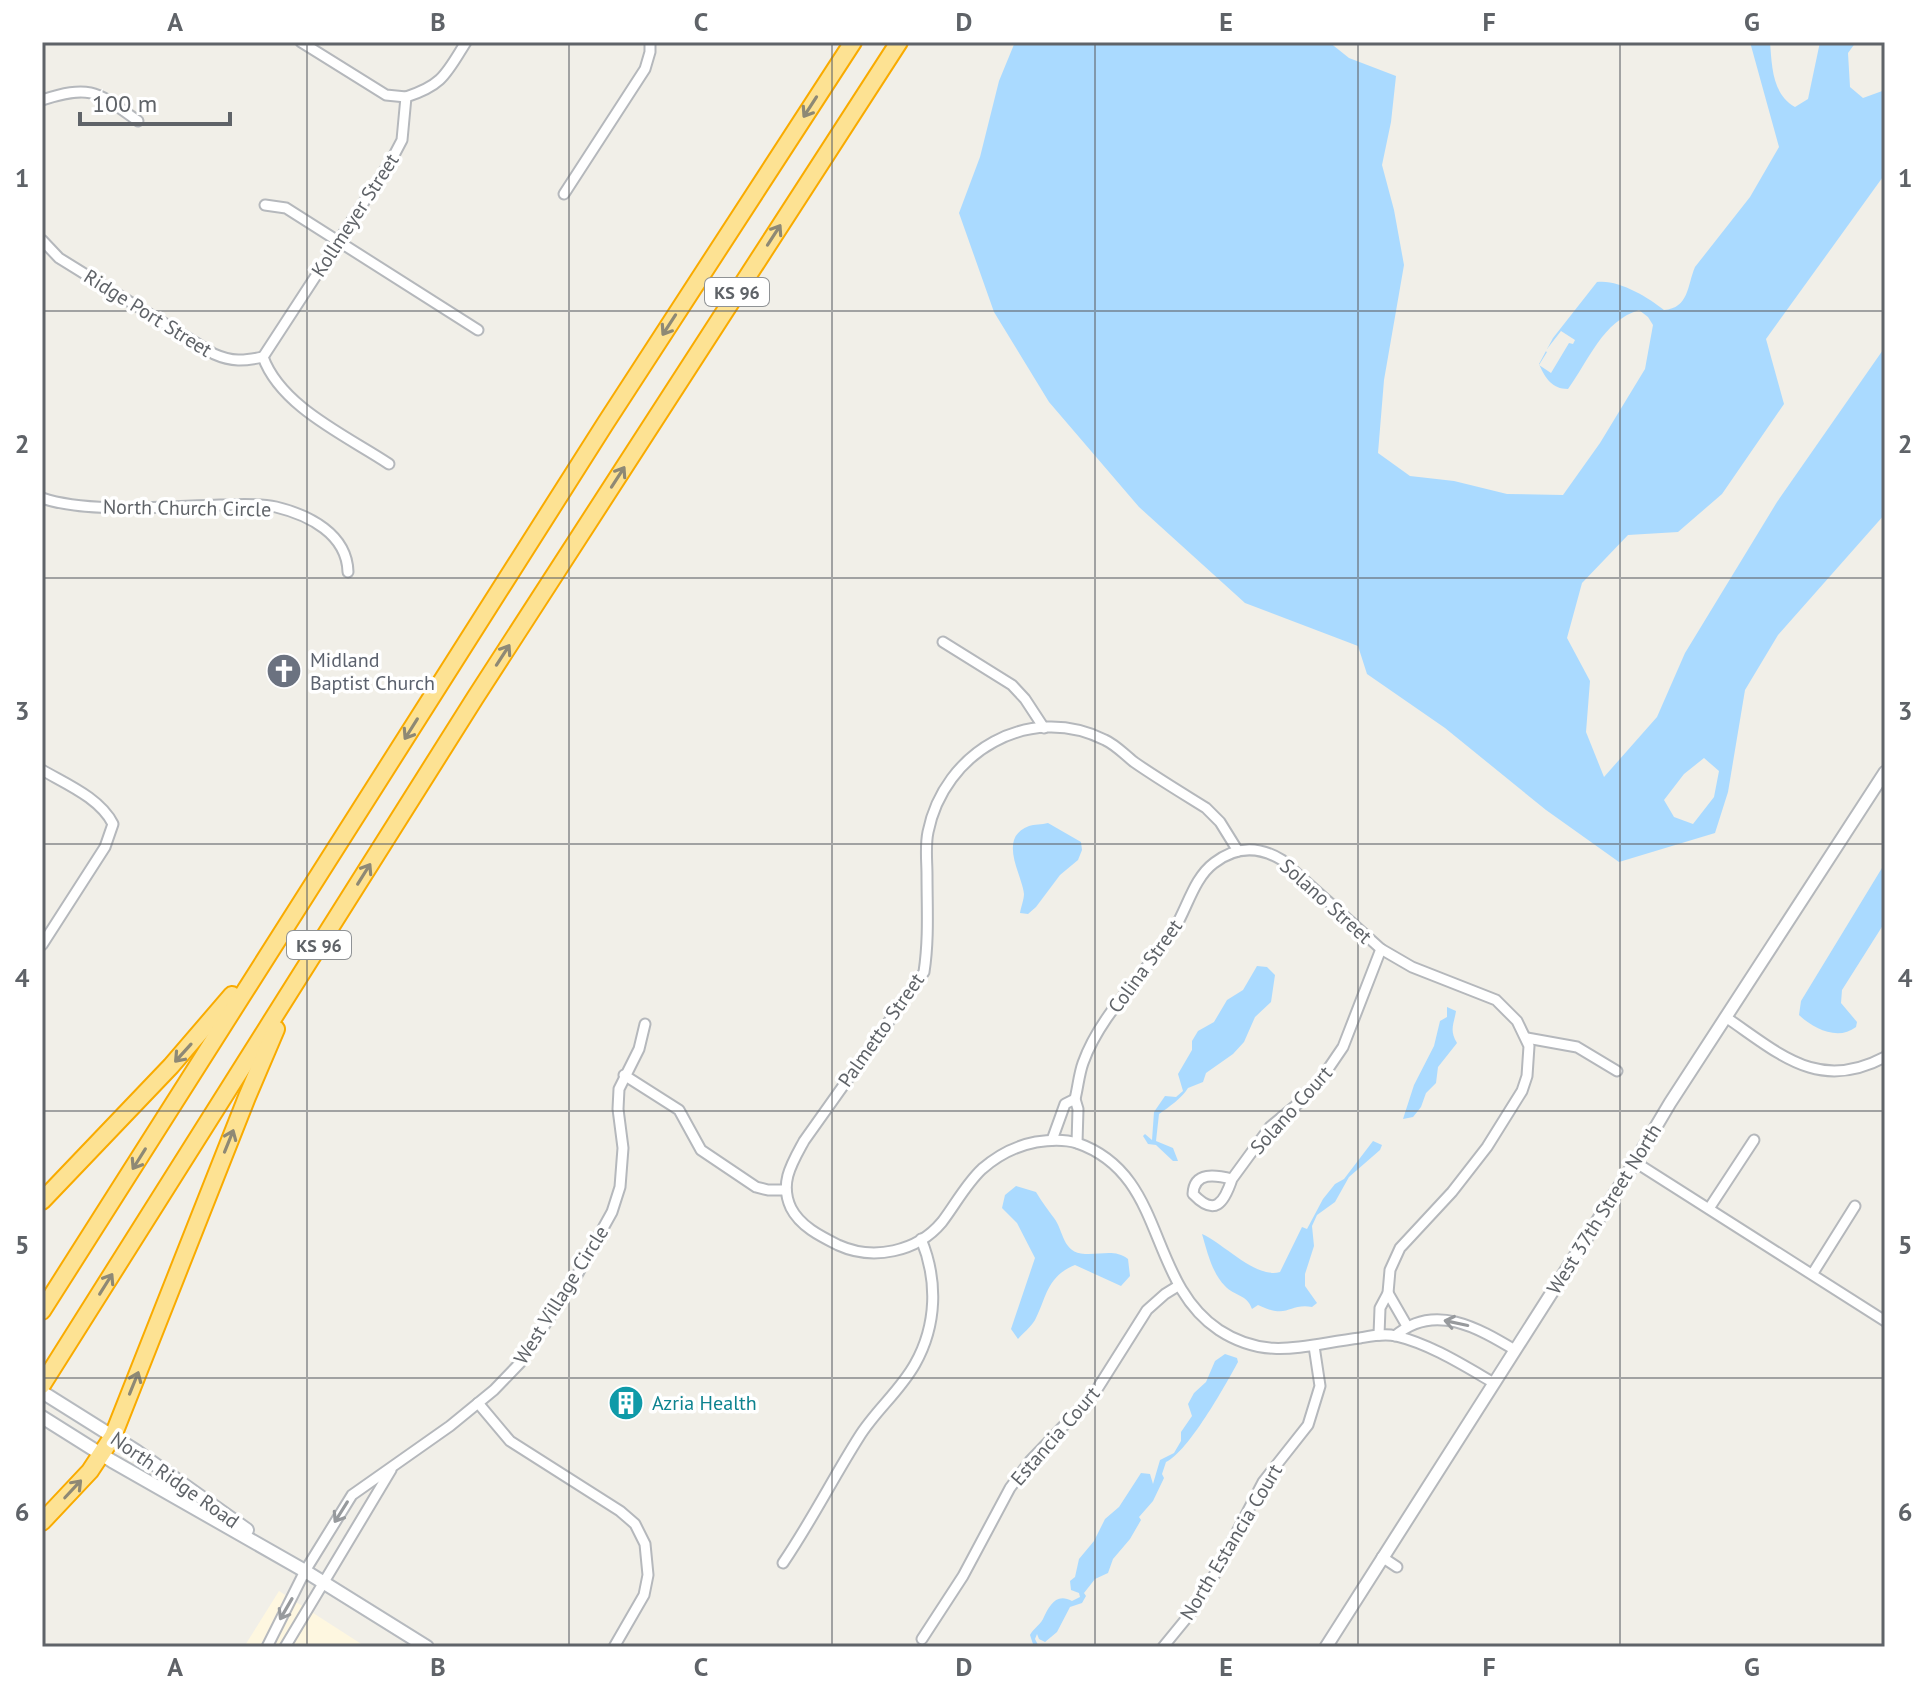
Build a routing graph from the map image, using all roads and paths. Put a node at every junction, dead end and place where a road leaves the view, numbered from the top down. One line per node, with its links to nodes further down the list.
1 (301, 42): 6 (street)
2 (466, 42): 6 (street)
3 (650, 42): 9 (street)
4 (853, 42): 23 (highway, KS 96, one-way to 23)
5 (899, 42): 24 (highway, KS 96, one-way to 5)
6 (406, 97): 12 (street, Kollmeyer Street)
7 (42, 100): 8 (street)
8 (138, 121)
9 (564, 194)
10 (265, 205): 12 (street)
11 (42, 240): 14 (street, Ridge Port Street)
12 (338, 242): 13 (street); 14 (street, Kollmeyer Street)
13 (478, 330)
14 (263, 357): 15 (street)
15 (389, 464)
16 (42, 498): 17 (street, North Church Circle)
17 (348, 572)
18 (943, 642): 19 (street)
19 (1044, 728): 22 (street); 39 (street, Palmetto Street)
20 (42, 770): 25 (street)
21 (1885, 772): 27 (street, West 37th Street North)
22 (1238, 851): 26 (street, Solano Street); 33 (street, Colina Street)
23 (330, 857): 40 (highway, one-way to 40); 47 (highway, KS 96, one-way to 47)
24 (338, 915): 55 (highway, KS 96, one-way to 24); 59 (highway, one-way to 24)
25 (42, 945)
26 (1381, 949): 29 (street, Solano Street); 38 (street, Solano Court)
27 (1727, 1018): 30 (street); 37 (street, West 37th Street North)
28 (645, 1024): 32 (street, West Village Circle)
29 (1527, 1038): 31 (street); 46 (street)
30 (1885, 1057)
31 (1617, 1071)
32 (624, 1075): 39 (street); 57 (street, West Village Circle)
33 (1075, 1099): 34 (street, Colina Street); 36 (street, Colina Street)
34 (1052, 1140): 36 (street); 43 (street)
35 (1754, 1140): 42 (street)
36 (1077, 1143): 45 (street)
37 (1635, 1162): 42 (street); 53 (street, West 37th Street North)
38 (1232, 1179)
39 (786, 1190): 43 (street)
40 (42, 1201)
41 (1855, 1206): 44 (street)
42 (1710, 1207): 44 (street)
43 (921, 1239): 64 (street)
44 (1813, 1273): 48 (street)
45 (1178, 1286): 52 (street); 68 (street, Estancia Court)
46 (1388, 1293): 49 (street); 50 (street)
47 (42, 1311)
48 (1885, 1321)
49 (1407, 1326): 51 (street); 53 (street, one-way to 49)
50 (1379, 1335): 51 (street); 52 (street)
51 (1395, 1336): 54 (street)
52 (1314, 1346): 73 (street, North Estancia Court)
53 (1515, 1350): 54 (street, West 37th Street North)
54 (1494, 1383): 63 (street, West 37th Street North)
55 (42, 1385)
56 (42, 1392): 59 (main road, North Ridge Road)
57 (478, 1403): 61 (street, West Village Circle); 72 (street)
58 (42, 1417): 60 (main road, North Ridge Road)
59 (113, 1436): 60 (highway); 66 (main road, North Ridge Road)
60 (102, 1454): 62 (highway, one-way to 60); 66 (main road, North Ridge Road)
61 (392, 1467): 66 (street, West Village Circle, one-way to 66); 67 (street, West Village Circle)
62 (42, 1522)
63 (1382, 1557): 65 (street); 74 (street, West 37th Street North)
64 (783, 1563)
65 (1397, 1567)
66 (305, 1571): 67 (main road, North Ridge Road); 69 (street, West Village Circle, one-way to 69)
67 (324, 1582): 70 (street, West Village Circle); 71 (main road, North Ridge Road)
68 (922, 1639)
69 (267, 1647)
70 (285, 1647)
71 (427, 1647)
72 (614, 1647)
73 (1163, 1647)
74 (1326, 1647)

